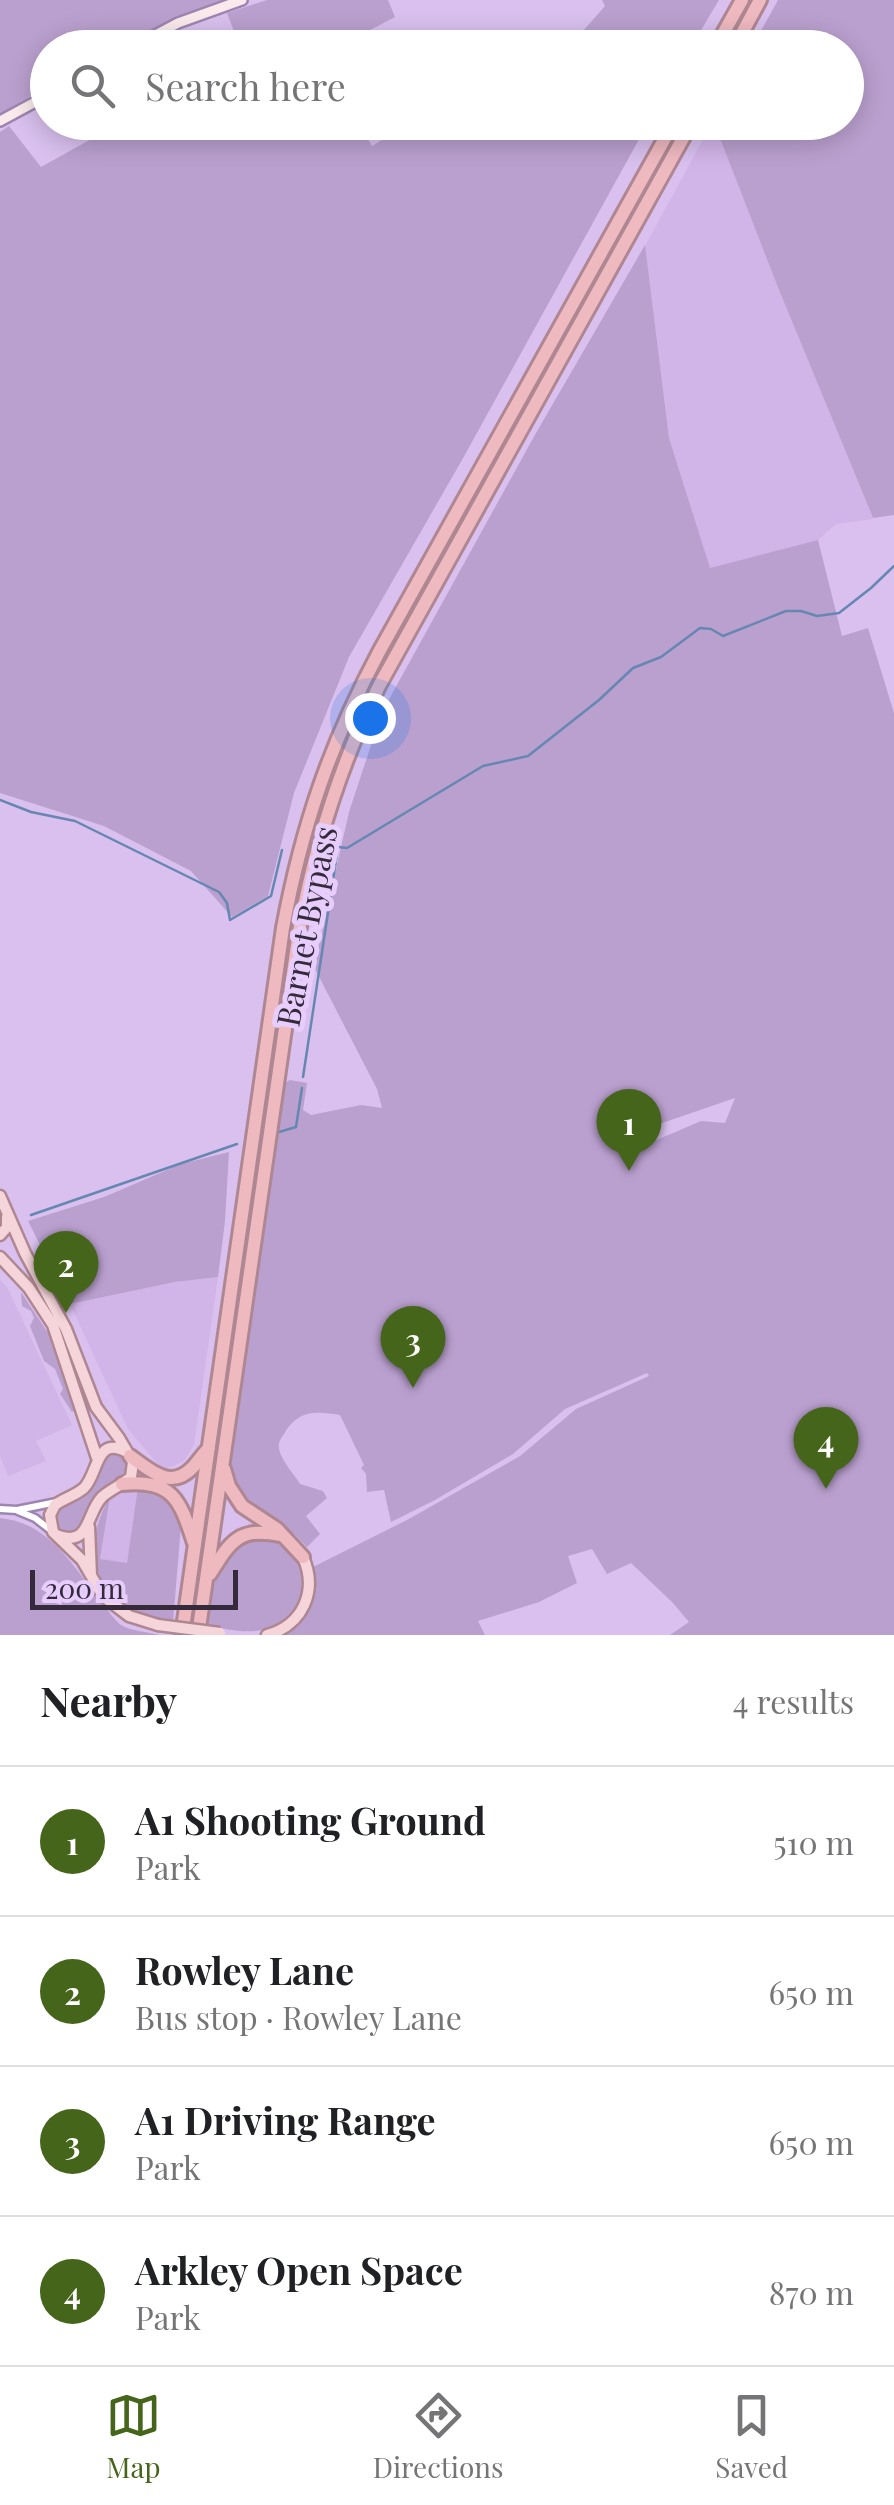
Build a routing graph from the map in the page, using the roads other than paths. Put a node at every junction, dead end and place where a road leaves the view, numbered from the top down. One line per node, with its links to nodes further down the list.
1 (242, 0): 4 (street)
2 (742, 0): 5 (highway)
3 (760, 0): 6 (highway)
4 (165, 30)
5 (726, 30)
6 (744, 30)
7 (30, 105): 8 (street)
8 (0, 121)
9 (664, 140): 15 (highway, Barnet Bypass)
10 (682, 140): 18 (highway, Barnet Bypass)
11 (0, 1196): 12 (main road)
12 (6, 1211): 13 (main road); 16 (main road)
13 (0, 1235)
14 (0, 1256): 17 (main road)
15 (208, 1448): 16 (highway); 26 (highway, Barnet Bypass)
16 (129, 1454): 17 (main road); 19 (main road)
17 (97, 1458): 20 (main road)
18 (222, 1465): 25 (highway); 29 (highway, Barnet Bypass)
19 (122, 1484): 23 (main road); 26 (highway)
20 (58, 1501): 22 (street); 24 (main road)
21 (0, 1509): 22 (street)
22 (17, 1510): 24 (street)
23 (90, 1521): 24 (main road); 28 (main road)
24 (55, 1534): 28 (main road)
25 (282, 1536): 27 (highway); 29 (highway)
26 (194, 1545): 31 (highway, Barnet Bypass)
27 (303, 1557): 34 (main road)
28 (91, 1576): 30 (main road, bridge)
29 (205, 1582): 32 (highway, Barnet Bypass)
30 (220, 1634): 33 (main road)
31 (182, 1635)
32 (198, 1635)
33 (234, 1635)
34 (270, 1635)

